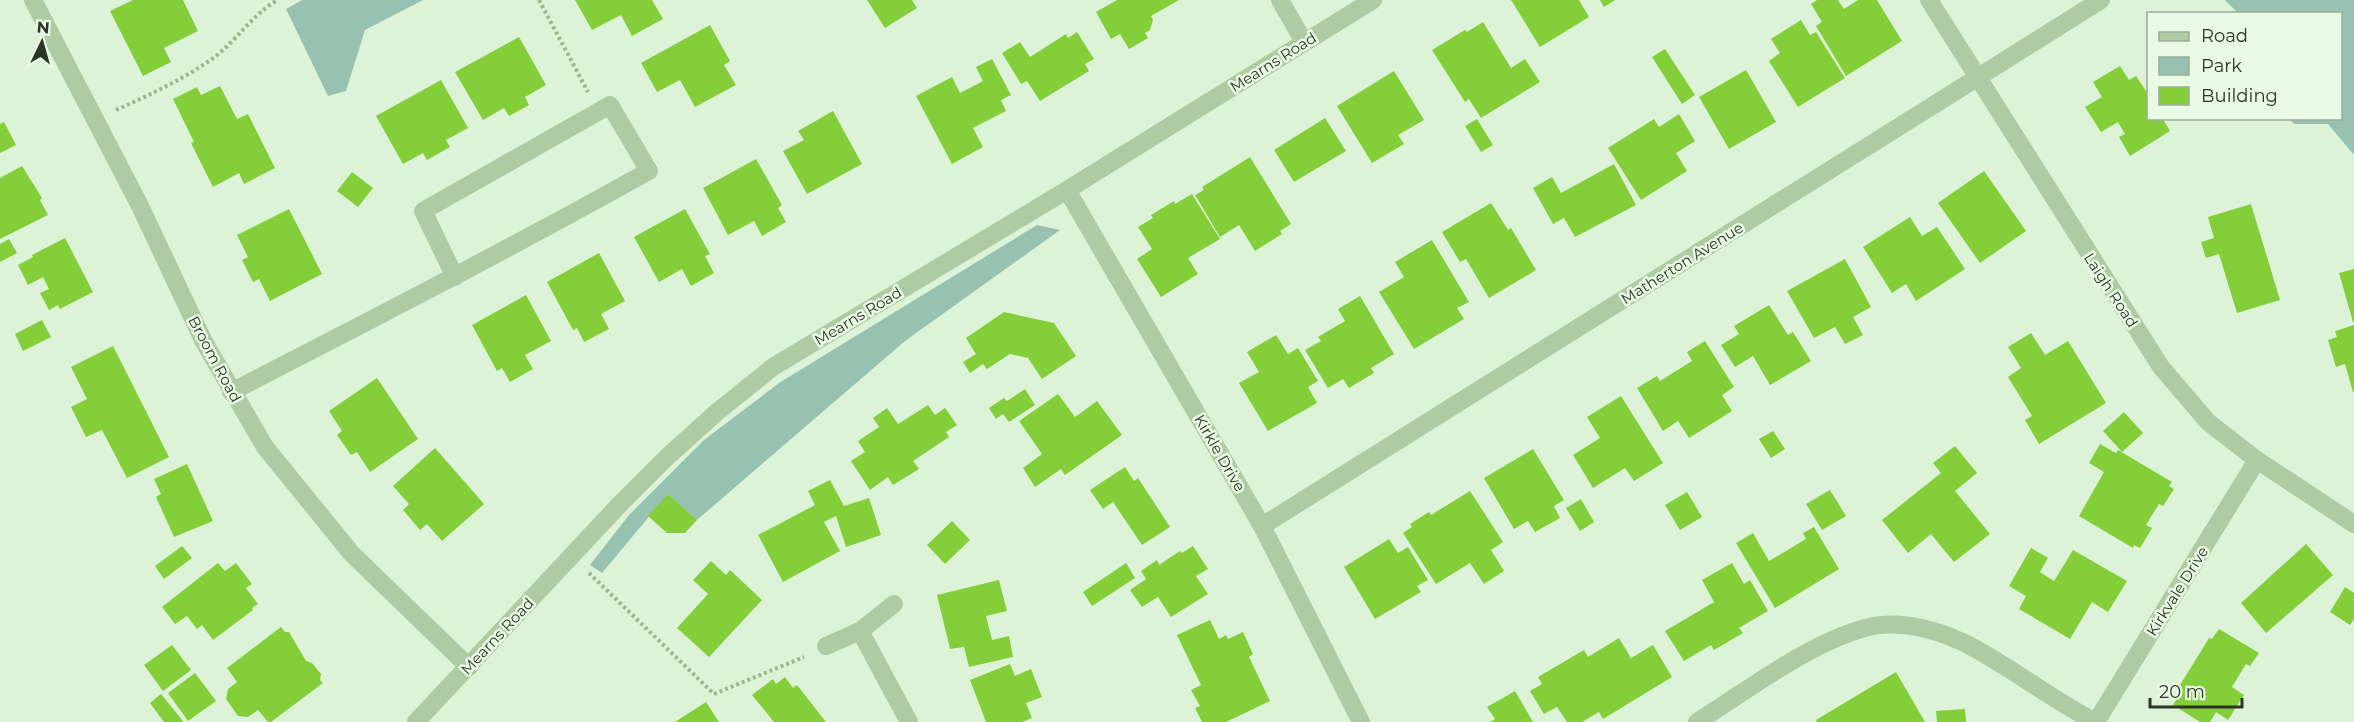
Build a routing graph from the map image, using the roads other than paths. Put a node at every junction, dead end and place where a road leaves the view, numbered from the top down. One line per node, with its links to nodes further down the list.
1 (33, 0): 10 (street, Broom Road)
2 (1280, 0): 6 (street)
3 (1373, 0): 6 (street, Mearns Road)
4 (1929, 0): 7 (street, Laigh Road)
5 (2101, 0): 7 (street, Matherton Avenue)
6 (1304, 42): 8 (street, Mearns Road)
7 (1977, 78): 11 (street, Laigh Road); 13 (street, Matherton Avenue)
8 (1067, 190): 13 (street, Kirkle Drive); 17 (street, Mearns Road)
9 (455, 277): 9 (street); 10 (street)
10 (231, 392): 17 (street, Broom Road)
11 (2257, 460): 12 (street, Laigh Road); 22 (street, Kirkvale Drive)
12 (2354, 524)
13 (1262, 526): 20 (street, Kirkle Drive)
14 (894, 604): 15 (street)
15 (860, 631): 16 (street); 19 (street)
16 (826, 646)
17 (469, 667): 18 (street, Mearns Road)
18 (416, 722)
19 (909, 722)
20 (1361, 722)
21 (1697, 722): 22 (street)
22 (2095, 722)

